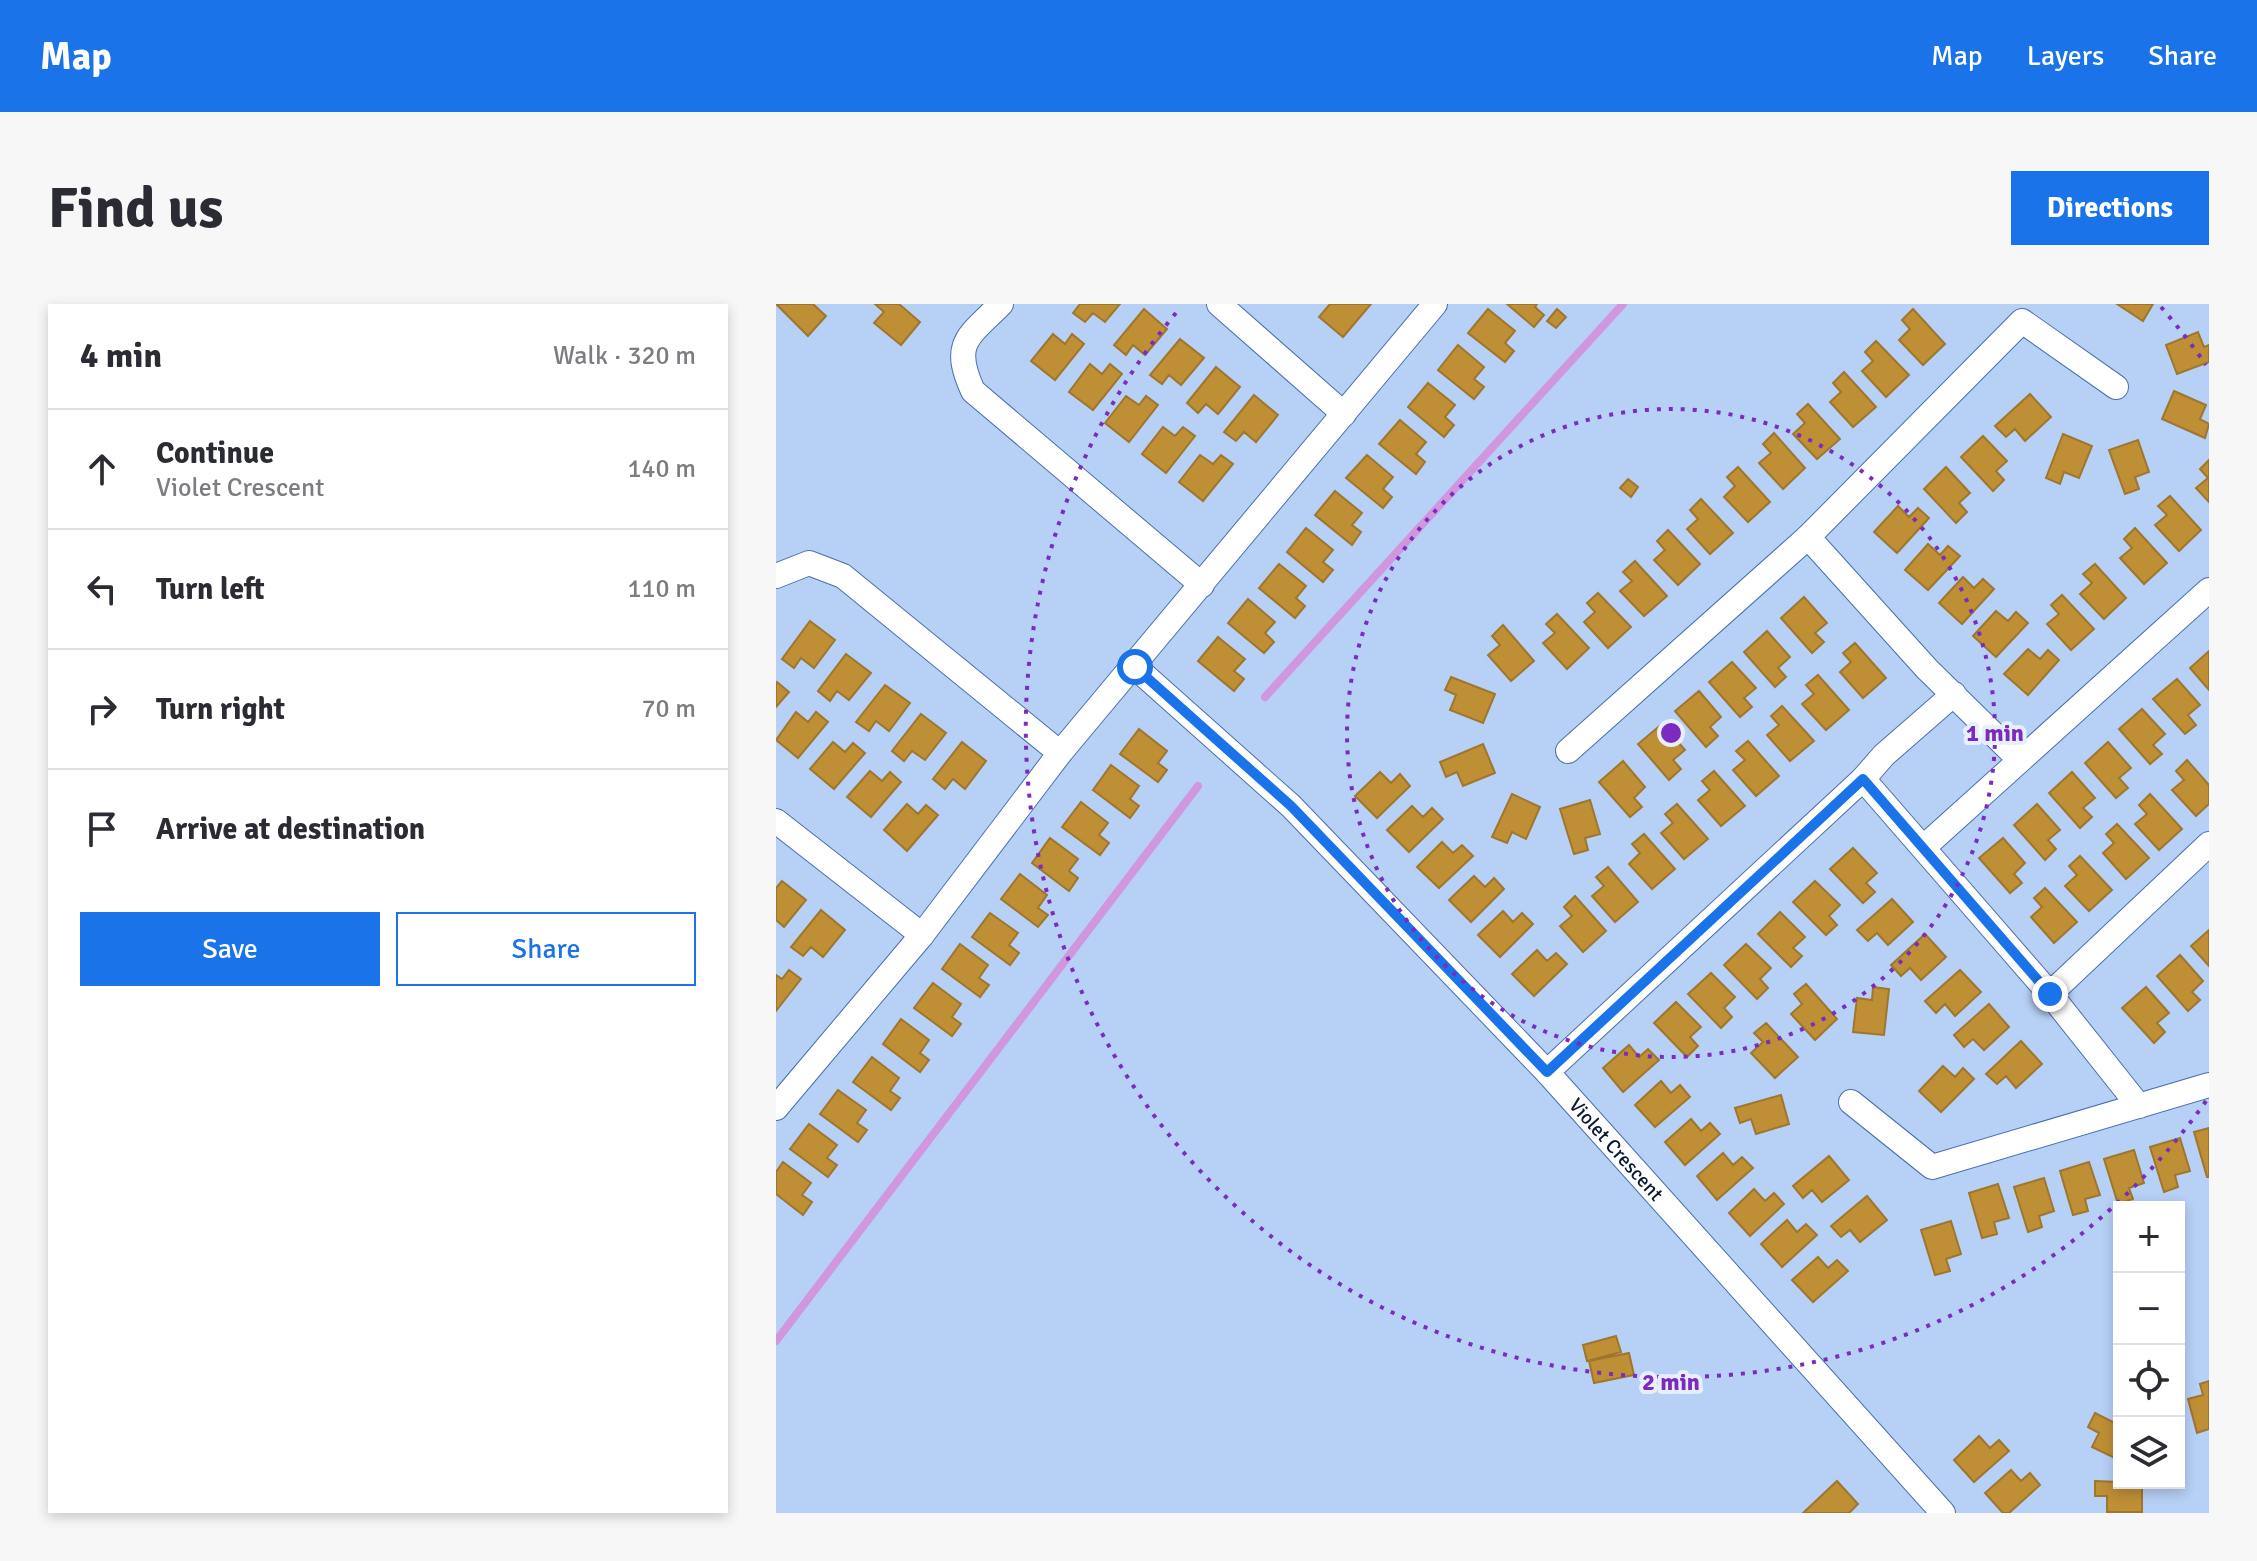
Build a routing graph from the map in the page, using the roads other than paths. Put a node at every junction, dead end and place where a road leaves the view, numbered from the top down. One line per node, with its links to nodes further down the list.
1 (1001, 304): 8 (street)
2 (1219, 304): 5 (street)
3 (1435, 304): 5 (street)
4 (2116, 387): 6 (street)
5 (1344, 414): 8 (street)
6 (1808, 537): 11 (street); 12 (street)
7 (776, 576): 13 (street)
8 (1202, 585): 10 (street)
9 (2209, 590): 14 (street)
10 (1135, 667): 13 (street); 21 (street, Violet Crescent)
11 (1954, 694): 14 (street); 15 (street)
12 (1568, 751)
13 (1060, 753): 19 (street)
14 (2020, 760): 18 (street)
15 (1863, 779): 18 (street); 21 (street)
16 (776, 821): 19 (street)
17 (2209, 844): 20 (street)
18 (1924, 847): 20 (street)
19 (922, 935): 23 (street)
20 (2050, 994): 25 (street)
21 (1547, 1072): 26 (street, Violet Crescent)
22 (2209, 1085): 25 (street)
23 (781, 1092)
24 (1851, 1102): 25 (street)
25 (2139, 1106)
26 (1943, 1513)

